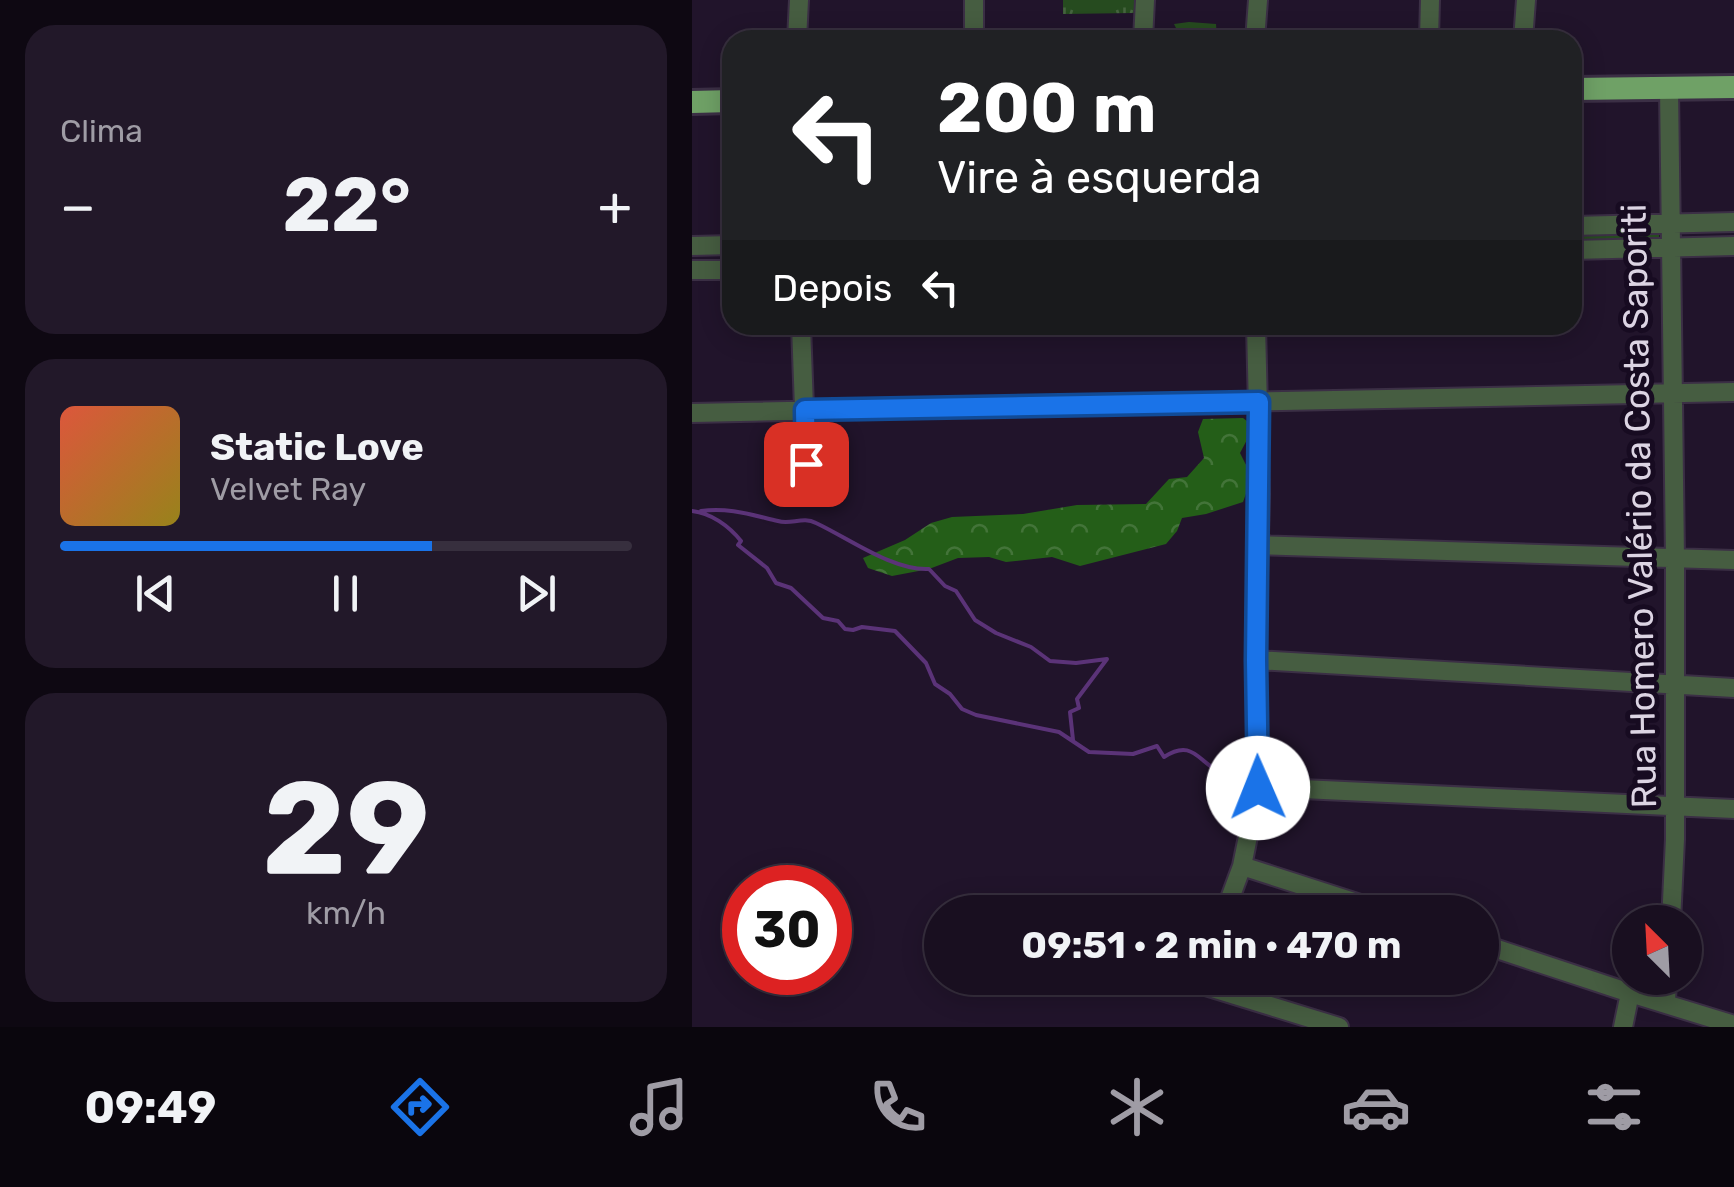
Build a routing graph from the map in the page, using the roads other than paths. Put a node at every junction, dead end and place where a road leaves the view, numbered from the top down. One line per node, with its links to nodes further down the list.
1 (798, 0): 7 (street)
2 (974, 0): 8 (street)
3 (1145, 0): 9 (street)
4 (1258, 0): 10 (street)
5 (1430, 0): 11 (street)
6 (1526, 0): 12 (street)
7 (797, 30)
8 (974, 30)
9 (1144, 30)
10 (1255, 30)
11 (1429, 30)
12 (1523, 30)
13 (1734, 87): 14 (main road)
14 (1669, 88): 15 (main road); 19 (street, Rua Homero Valério da Costa Saporiti)
15 (1582, 90)
16 (692, 102): 17 (main road)
17 (722, 102)
18 (1734, 222): 19 (street)
19 (1668, 223): 20 (street); 24 (street, Rua Homero Valério da Costa Saporiti)
20 (1582, 226)
21 (722, 245): 22 (street)
22 (692, 246)
23 (1734, 246): 24 (street)
24 (1669, 248): 25 (street); 31 (street, Rua Homero Valério da Costa Saporiti)
25 (1582, 250)
26 (692, 270): 27 (street)
27 (722, 270)
28 (802, 335): 33 (street)
29 (1256, 335): 32 (street)
30 (1734, 392): 31 (street)
31 (1672, 394): 32 (street); 37 (street, Rua Homero Valério da Costa Saporiti)
32 (1259, 402): 33 (street); 36 (street)
33 (805, 410): 34 (street); 35 (street)
34 (692, 413)
35 (807, 491)
36 (1258, 544): 37 (street); 39 (street)
37 (1674, 558): 38 (street); 40 (street, Rua Homero Valério da Costa Saporiti)
38 (1734, 560)
39 (1256, 660): 40 (street); 42 (street)
40 (1674, 686): 41 (street); 43 (street, Rua Homero Valério da Costa Saporiti)
41 (1734, 688)
42 (1258, 788): 43 (street); 45 (street)
43 (1674, 807): 44 (street); 48 (street, Rua Homero Valério da Costa Saporiti)
44 (1734, 809)
45 (1242, 866): 46 (street); 47 (street)
46 (1231, 895)
47 (1332, 895)
48 (1671, 905)
49 (1499, 950): 50 (street)
50 (1612, 987)
51 (1235, 995): 57 (street)
52 (1630, 995): 58 (street)
53 (1638, 995): 55 (street)
54 (1666, 995): 55 (street)
55 (1666, 1002): 56 (street)
56 (1734, 1024)
57 (1338, 1027)
58 (1623, 1027)

